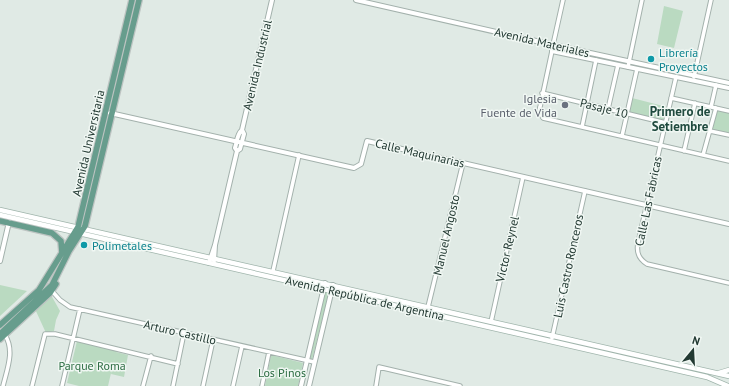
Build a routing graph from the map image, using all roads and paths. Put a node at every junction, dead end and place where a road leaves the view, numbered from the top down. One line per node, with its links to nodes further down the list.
1 (132, 0): 10 (main road, Avenida Universitaria)
2 (139, 0): 11 (main road, Avenida Universitaria)
3 (272, 0): 38 (street, Avenida Industrial)
4 (356, 0): 8 (street, Avenida Materiales)
5 (563, 0): 8 (street)
6 (642, 0): 13 (street)
7 (711, 0): 18 (street)
8 (553, 45): 9 (street); 13 (street, Avenida Materiales)
9 (552, 50): 12 (street, Avenida Materiales); 22 (street)
10 (118, 58): 11 (main road); 30 (main road, Avenida Universitaria)
11 (126, 59): 31 (main road, Avenida Universitaria)
12 (596, 60): 14 (street, Avenida Materiales); 25 (street)
13 (629, 62): 15 (street); 18 (street, Avenida Materiales)
14 (618, 65): 15 (street, Avenida Materiales); 28 (street)
15 (628, 67): 16 (street, Avenida Materiales)
16 (637, 69): 17 (street, Avenida Materiales); 32 (street)
17 (676, 77): 18 (street, Avenida Materiales); 23 (street, Calle Las Fabricas)
18 (693, 78): 19 (street, Avenida Materiales); 20 (street, Avenida Materiales)
19 (729, 83)
20 (716, 85): 21 (street, Avenida Materiales); 26 (street)
21 (729, 88)
22 (542, 93): 25 (street, Pasaje 10); 34 (street)
23 (672, 98): 24 (street); 33 (street, Calle Las Fabricas)
24 (695, 103): 26 (street); 40 (street)
25 (587, 104): 28 (street, Pasaje 10); 34 (street)
26 (711, 107): 27 (street)
27 (716, 108): 29 (street); 35 (street)
28 (608, 109): 32 (street, Pasaje 10)
29 (729, 111)
30 (106, 112): 31 (street, Calle Maquinarias); 54 (main road, Avenida Universitaria)
31 (113, 113): 38 (street, Calle Maquinarias); 54 (main road, Avenida Universitaria)
32 (627, 114): 33 (street, Pasaje 10); 37 (street)
33 (666, 123): 39 (street, Calle Las Fabricas)
34 (582, 127): 37 (street)
35 (710, 131): 36 (street); 41 (street)
36 (729, 135)
37 (622, 136): 39 (street)
38 (239, 142): 42 (street, Calle Maquinarias); 56 (street, Avenida Industrial)
39 (661, 145): 40 (street); 47 (street, Calle Las Fabricas)
40 (684, 151): 41 (street)
41 (704, 155): 43 (street)
42 (299, 156): 44 (street, Calle Maquinarias); 61 (street)
43 (729, 161)
44 (463, 163): 45 (street, Calle Maquinarias); 68 (street, Manuel Angosto)
45 (523, 177): 46 (street, Calle Maquinarias); 71 (street, Victor Reynel)
46 (585, 191): 47 (street, Calle Maquinarias); 76 (street, Luis Castro Ronceros)
47 (647, 205): 52 (street, Calle Maquinarias); 64 (street, Calle Las Fabricas)
48 (0, 210): 54 (main road, Avenida República de Argentina)
49 (0, 215): 50 (main road)
50 (9, 220): 51 (main road); 53 (main road); 57 (street)
51 (0, 221)
52 (729, 224)
53 (43, 228): 54 (main road, Avenida República de Argentina); 55 (main road)
54 (80, 230): 55 (main road, Avenida Universitaria); 56 (main road, Avenida República de Argentina); 58 (main road, Avenida República de Argentina); 60 (main road, Avenida Universitaria)
55 (62, 252): 59 (main road, Avenida Universitaria)
56 (212, 257): 58 (street, Avenida Industrial); 61 (main road, Avenida República de Argentina)
57 (0, 261)
58 (211, 263): 65 (main road, Avenida República de Argentina)
59 (56, 264): 60 (main road); 63 (main road, Avenida Universitaria)
60 (62, 267): 62 (main road, Avenida Universitaria)
61 (273, 271): 65 (main road, Avenida República de Argentina)
62 (58, 276): 67 (main road, Avenida Universitaria); 74 (main road, Avenida Universitaria)
63 (43, 283): 70 (main road, Avenida Universitaria); 72 (main road, Avenida Universitaria)
64 (729, 283)
65 (324, 286): 66 (main road, Avenida República de Argentina); 82 (street)
66 (332, 288): 68 (main road, Avenida República de Argentina); 76 (main road, Avenida República de Argentina); 83 (street)
67 (52, 291): 69 (street, Arturo Castillo); 74 (main road, Avenida Universitaria)
68 (428, 307): 71 (main road, Avenida República de Argentina)
69 (80, 309): 73 (street, Arturo Castillo); 75 (street)
70 (0, 321)
71 (491, 322): 76 (main road, Avenida República de Argentina)
72 (0, 326)
73 (184, 333): 78 (street, Arturo Castillo); 84 (street)
74 (2, 334): 77 (main road, Avenida Universitaria); 88 (street)
75 (73, 338): 81 (street); 89 (street); 90 (street)
76 (552, 338): 86 (main road, Avenida República de Argentina); 100 (main road, Avenida República de Argentina)
77 (0, 339)
78 (213, 340): 79 (street, Arturo Castillo); 93 (street)
79 (242, 346): 80 (street, Arturo Castillo); 94 (street)
80 (269, 352): 82 (street, Arturo Castillo); 95 (street)
81 (151, 356): 84 (street); 91 (street)
82 (306, 360): 83 (street, Arturo Castillo); 96 (street)
83 (314, 362): 97 (street)
84 (178, 364): 92 (street)
85 (729, 370): 86 (main road)
86 (714, 373): 87 (main road, Avenida República de Argentina)
87 (729, 376)
88 (3, 386)
89 (32, 386)
90 (63, 386)
91 (143, 386)
92 (173, 386)
93 (203, 386)
94 (233, 386)
95 (262, 386)
96 (301, 386)
97 (309, 386)
98 (376, 386): 99 (street)
99 (460, 386)
100 (728, 386)

